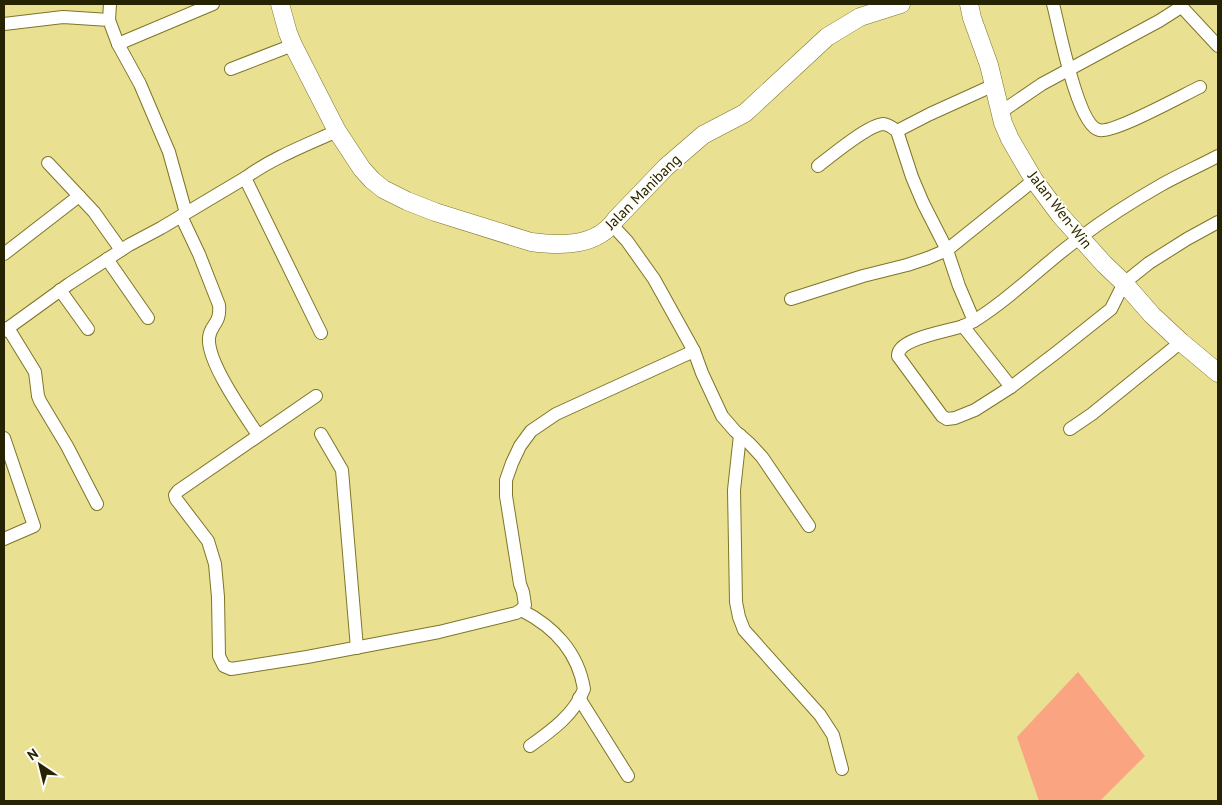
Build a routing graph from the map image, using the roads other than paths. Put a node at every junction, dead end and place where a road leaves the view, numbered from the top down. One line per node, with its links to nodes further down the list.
1 (110, 4): 8 (street)
2 (213, 4): 11 (street)
3 (280, 4): 10 (street, Jalan Manibang)
4 (901, 4): 28 (street, Jalan Manibang)
5 (969, 4): 15 (street, Jalan Wen-Win)
6 (1053, 4): 14 (street)
7 (1180, 6): 12 (street); 14 (street)
8 (109, 20): 9 (street); 11 (street)
9 (4, 24)
10 (290, 39): 13 (street); 18 (street, Jalan Manibang)
11 (118, 44): 26 (street)
12 (1218, 46)
13 (231, 69)
14 (1068, 69): 16 (street); 17 (street)
15 (994, 85): 17 (street, Jalan Wen-Win); 19 (street)
16 (1200, 87)
17 (1001, 112): 24 (street, Jalan Wen-Win)
18 (337, 131): 23 (street); 28 (street, Jalan Manibang)
19 (897, 131): 22 (street); 31 (street)
20 (1218, 156): 29 (street)
21 (48, 163): 25 (street)
22 (818, 166)
23 (245, 178): 26 (street); 41 (street)
24 (1034, 180): 29 (street, Jalan Wen-Win); 31 (street)
25 (79, 196): 30 (street); 32 (street)
26 (184, 214): 30 (street); 49 (street)
27 (1218, 222): 34 (street)
28 (612, 225): 43 (street)
29 (1080, 237): 34 (street, Jalan Wen-Win); 38 (street)
30 (121, 250): 33 (street)
31 (947, 250): 36 (street); 38 (street)
32 (4, 254)
33 (107, 259): 35 (street); 37 (street)
34 (1124, 283): 42 (street, Jalan Wen-Win); 45 (street)
35 (60, 290): 39 (street); 40 (street)
36 (791, 299)
37 (148, 318)
38 (969, 324): 45 (street); 45 (street)
39 (6, 329): 52 (street)
40 (88, 329)
41 (321, 333)
42 (1181, 342): 44 (street, Jalan Wen-Win); 47 (street)
43 (694, 350): 50 (street); 55 (street)
44 (1218, 373)
45 (1011, 387)
46 (316, 396): 49 (street)
47 (1070, 429)
48 (321, 434): 56 (street)
49 (258, 435): 56 (street)
50 (740, 435): 53 (street); 59 (street)
51 (4, 438): 54 (street)
52 (98, 504)
53 (810, 526)
54 (4, 540)
55 (521, 610): 56 (street); 57 (street)
56 (358, 648)
57 (579, 698): 58 (street); 60 (street)
58 (530, 746)
59 (842, 769)
60 (628, 776)

